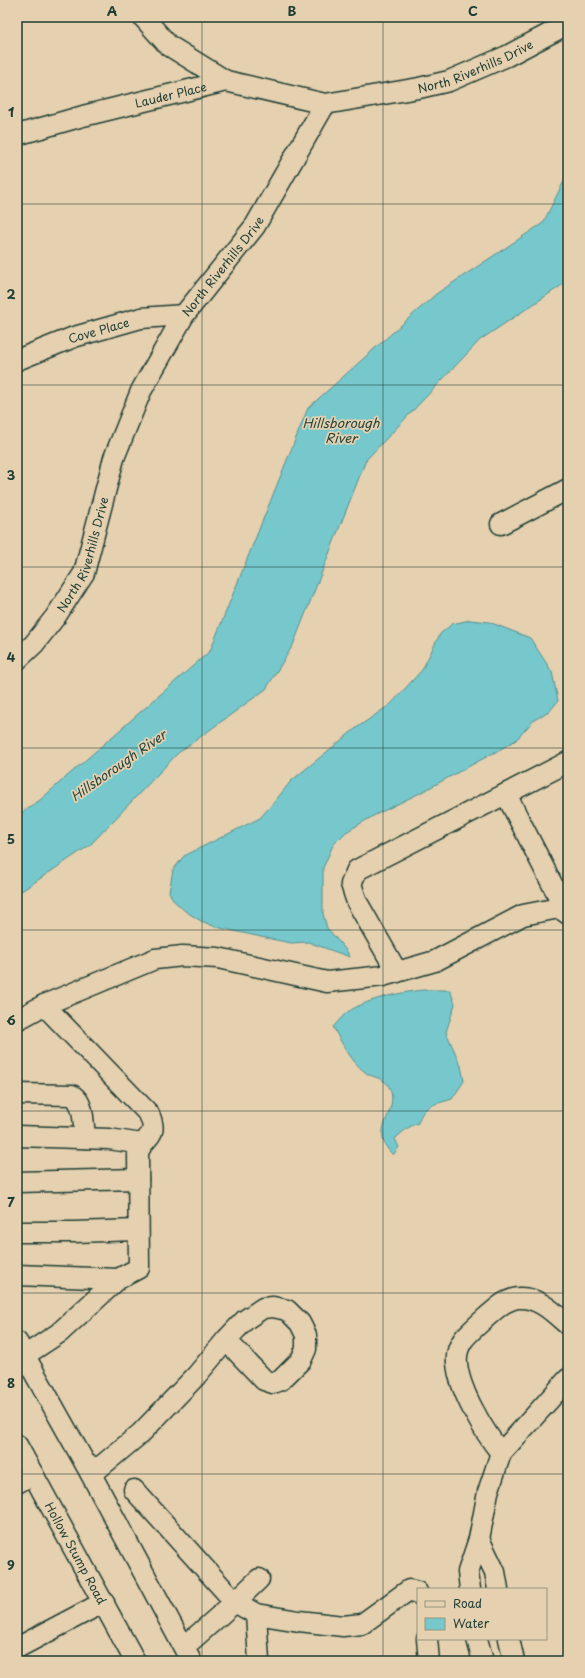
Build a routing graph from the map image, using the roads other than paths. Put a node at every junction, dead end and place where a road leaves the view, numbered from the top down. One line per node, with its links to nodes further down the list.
1 (143, 17): 3 (street)
2 (568, 24): 4 (street, North Riverhills Drive)
3 (226, 81): 4 (street, Lauder Place); 5 (street, Lauder Place)
4 (325, 104): 6 (street, North Riverhills Drive)
5 (17, 135)
6 (184, 316): 7 (street, Cove Place); 10 (street, North Riverhills Drive)
7 (17, 360)
8 (568, 489): 9 (street)
9 (501, 524)
10 (17, 660)
11 (568, 762): 12 (street)
12 (506, 794): 13 (street); 14 (street)
13 (568, 912): 14 (street)
14 (397, 972): 15 (street)
15 (44, 1005): 16 (street); 20 (street)
16 (17, 1020)
17 (17, 1094): 19 (street)
18 (17, 1136): 19 (street)
19 (85, 1138): 20 (street)
20 (142, 1144): 21 (street)
21 (138, 1179): 22 (street); 23 (street)
22 (17, 1182)
23 (138, 1230): 24 (street); 26 (street)
24 (17, 1232)
25 (17, 1275): 26 (street)
26 (118, 1278): 29 (street)
27 (568, 1325): 32 (street)
28 (226, 1340): 33 (street)
29 (20, 1349): 33 (street)
30 (568, 1379): 32 (street)
31 (17, 1445): 34 (street, Hollow Stump Road)
32 (501, 1453): 36 (street)
33 (86, 1465): 48 (street)
34 (25, 1478): 41 (street, Hollow Stump Road)
35 (134, 1490): 42 (street)
36 (479, 1539): 38 (street); 39 (street)
37 (259, 1579): 42 (street)
38 (470, 1588)
39 (498, 1588)
40 (417, 1592): 43 (street)
41 (104, 1602): 47 (street); 49 (street, Hollow Stump Road)
42 (235, 1602): 43 (street); 48 (street)
43 (256, 1614): 50 (street)
44 (427, 1640): 51 (street)
45 (477, 1640): 52 (street)
46 (509, 1640): 53 (street)
47 (17, 1648)
48 (188, 1654)
49 (135, 1661)
50 (259, 1661)
51 (429, 1661)
52 (483, 1661)
53 (514, 1661)

